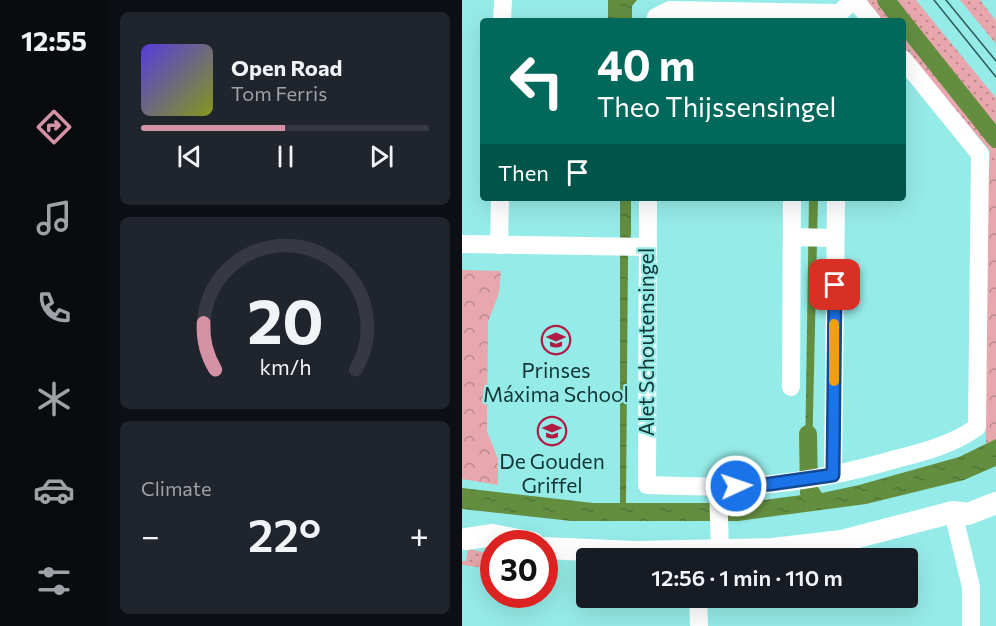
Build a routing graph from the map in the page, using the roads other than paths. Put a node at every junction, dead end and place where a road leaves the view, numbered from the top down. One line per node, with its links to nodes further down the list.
1 (503, 0): 4 (street)
2 (854, 0): 3 (street); 6 (street)
3 (827, 15): 5 (street)
4 (502, 18)
5 (656, 18)
6 (869, 18)
7 (906, 63): 17 (street)
8 (500, 201): 14 (street)
9 (647, 201): 15 (street, Alet Schoutensingel)
10 (794, 201): 12 (street)
11 (834, 201): 12 (street)
12 (813, 238): 16 (street); 17 (street)
13 (462, 244): 14 (street)
14 (499, 244): 15 (street)
15 (633, 247): 19 (street, Alet Schoutensingel)
16 (791, 387)
17 (817, 478): 19 (street)
18 (996, 491): 21 (street)
19 (718, 495): 27 (street)
20 (996, 503): 21 (street)
21 (953, 513): 28 (street); 31 (street)
22 (480, 537): 23 (street)
23 (464, 539): 24 (street)
24 (480, 546)
25 (558, 547): 26 (street)
26 (576, 548)
27 (708, 548)
28 (781, 548)
29 (698, 608): 30 (street)
30 (699, 626)
31 (971, 626)

